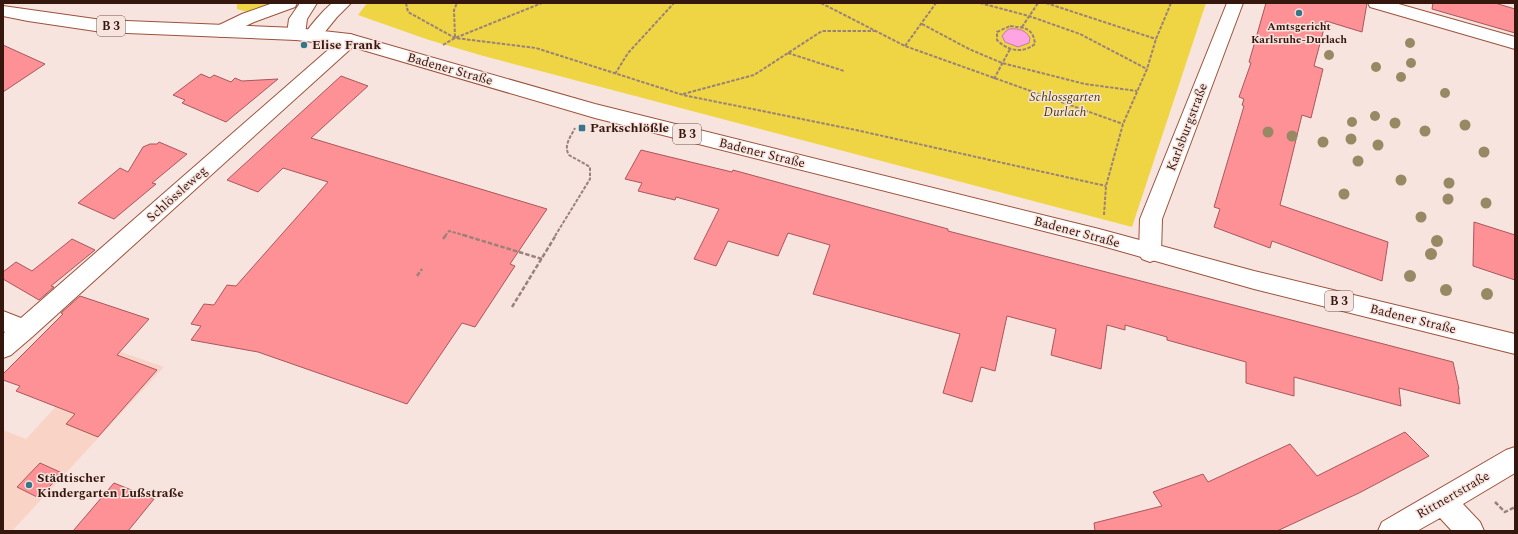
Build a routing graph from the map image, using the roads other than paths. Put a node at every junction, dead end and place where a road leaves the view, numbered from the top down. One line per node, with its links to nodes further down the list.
1 (289, 3): 7 (main road)
2 (309, 3): 8 (main road)
3 (343, 3): 8 (main road)
4 (1235, 3): 11 (main road, Karlsburgstraße)
5 (1376, 3): 10 (main road)
6 (3, 11): 7 (main road, Badener Straße / B 3)
7 (221, 31): 8 (main road, Badener Straße / B 3)
8 (304, 34): 9 (main road, Badener Straße / B 3)
9 (350, 40): 11 (main road, Badener Straße / B 3); 13 (main road, Schlössleweg)
10 (1515, 43)
11 (1150, 253): 14 (main road, Badener Straße / B 3)
12 (3, 321): 13 (main road)
13 (24, 330): 15 (main road, Schlössleweg)
14 (1512, 345)
15 (3, 348)
16 (1515, 459): 17 (main road, Rittnertstraße)
17 (1442, 501): 18 (main road, Rittnertstraße); 19 (main road)
18 (1392, 531)
19 (1470, 531)

